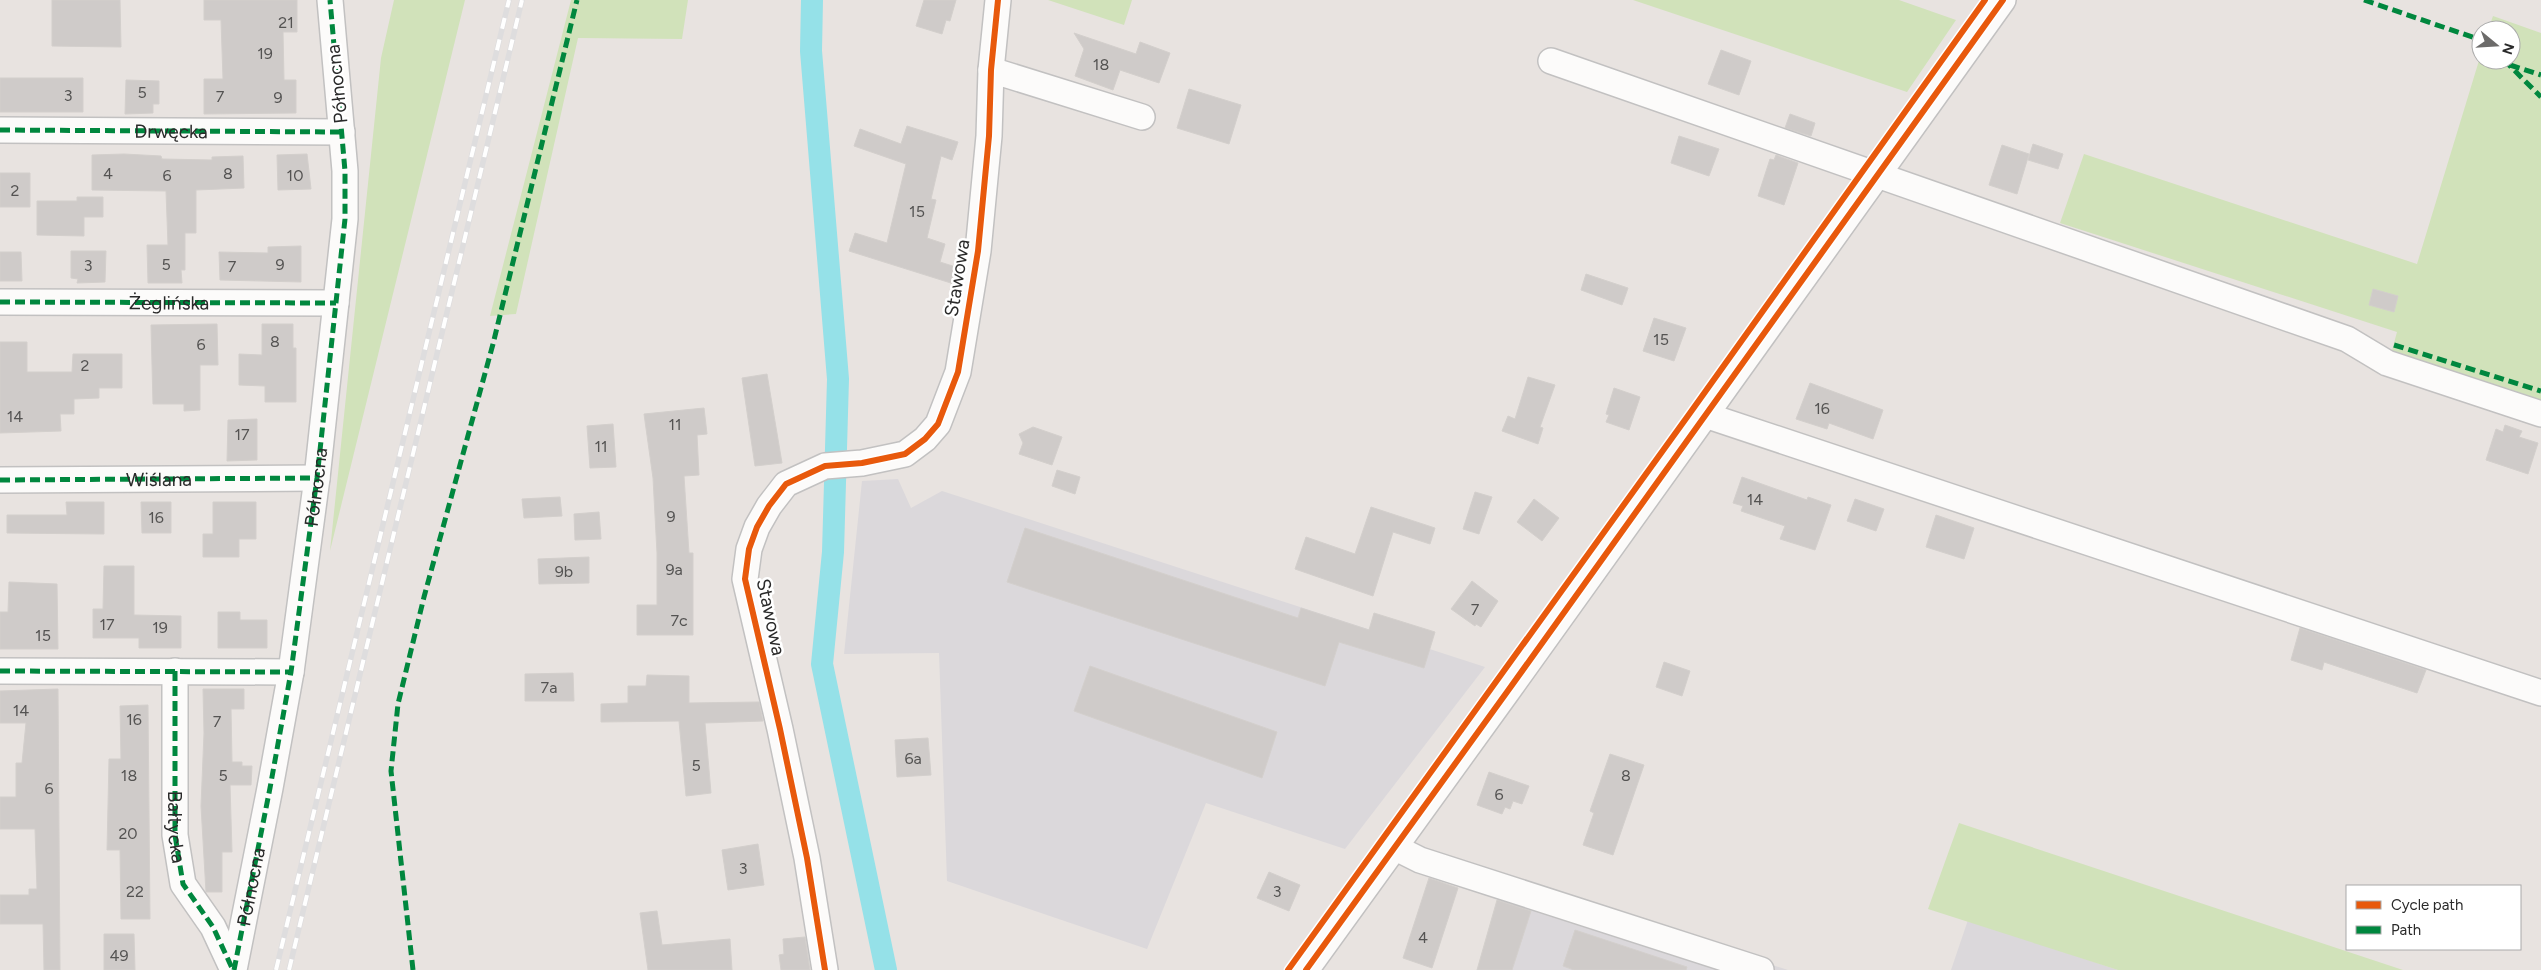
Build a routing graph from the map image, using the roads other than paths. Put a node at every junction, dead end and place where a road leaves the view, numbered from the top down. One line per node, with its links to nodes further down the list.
1 (330, 0): 8 (street, Północna)
2 (998, 0): 5 (street, Stawowa)
3 (2003, 0): 9 (street)
4 (1551, 61): 9 (street)
5 (991, 70): 6 (street); 22 (street, Stawowa)
6 (1142, 117)
7 (0, 130): 8 (street, Drwęcka)
8 (342, 132): 11 (street, Północna)
9 (1879, 174): 12 (street); 13 (street)
10 (0, 302): 11 (street, Żeglińska)
11 (336, 303): 14 (street, Północna)
12 (2541, 414)
13 (1705, 415): 19 (street); 20 (street)
14 (317, 478): 15 (street, Wiślana); 18 (street, Północna)
15 (0, 480)
16 (0, 671): 17 (street)
17 (175, 671): 18 (street); 21 (street, Bałtycka)
18 (291, 672): 21 (street, Północna)
19 (2541, 693)
20 (1394, 848): 23 (street); 24 (street)
21 (233, 970)
22 (825, 970)
23 (1306, 970)
24 (1761, 970)

